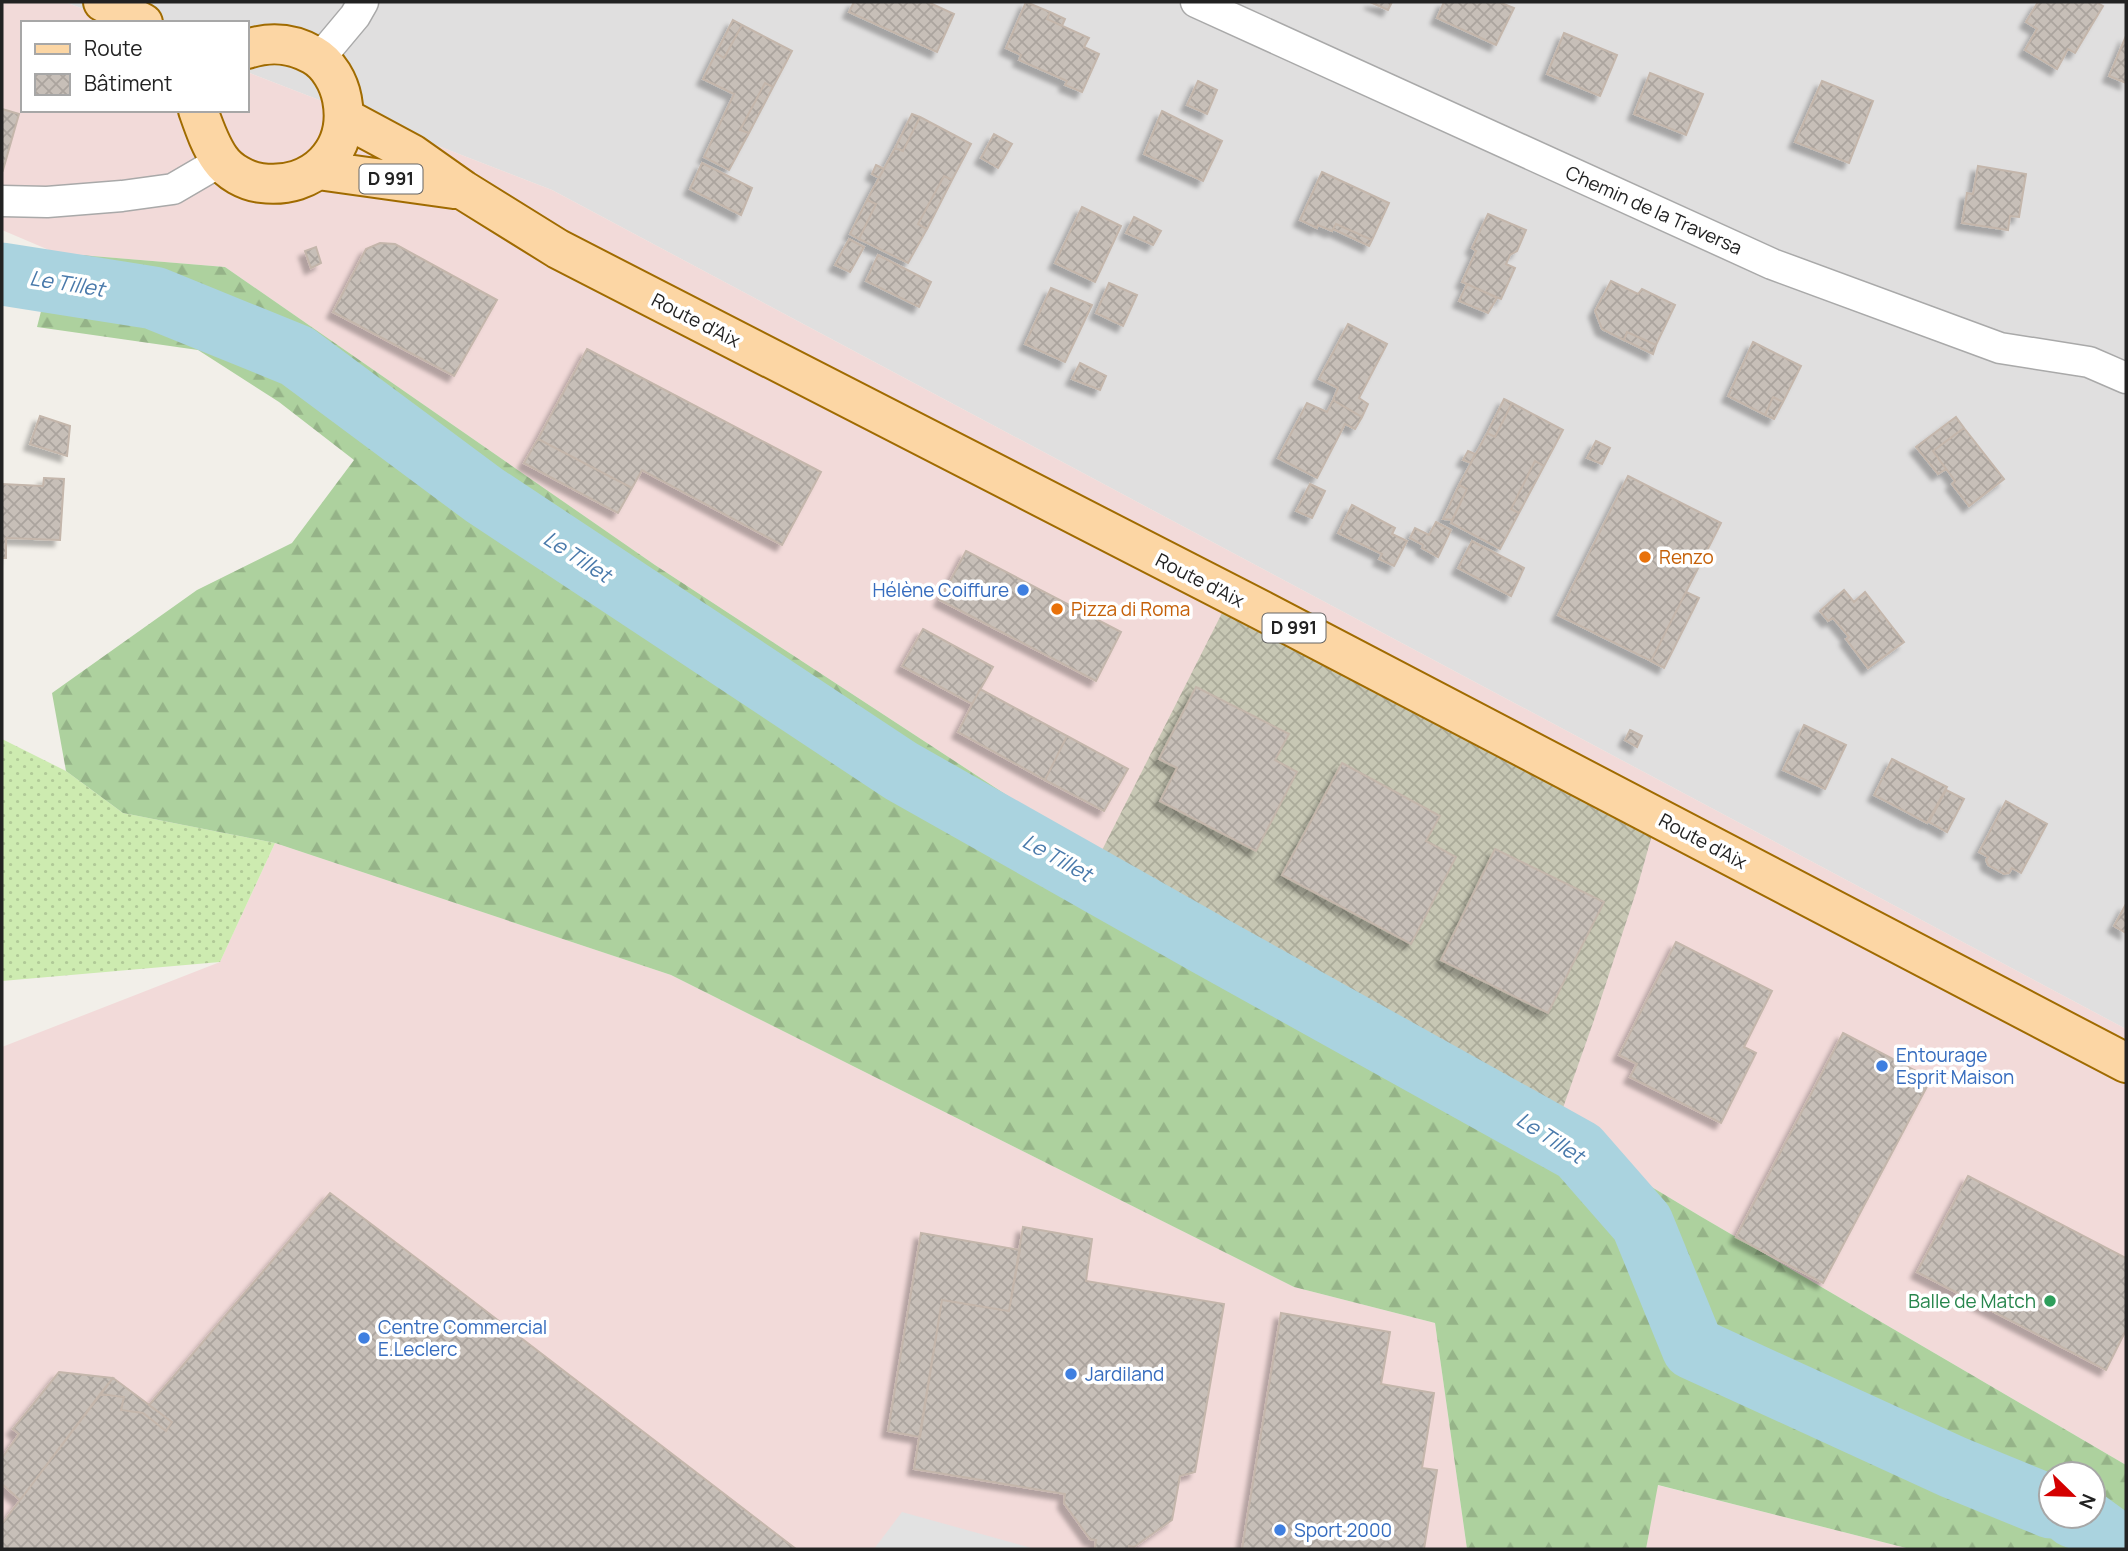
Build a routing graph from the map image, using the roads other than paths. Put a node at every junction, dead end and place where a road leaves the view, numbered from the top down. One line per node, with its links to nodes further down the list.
1 (103, 2): 4 (main road)
2 (363, 2): 6 (street)
3 (1196, 2): 12 (street, Chemin de la Traversa)
4 (139, 21)
5 (248, 48): 6 (main road)
6 (319, 59): 7 (main road)
7 (345, 118): 9 (main road); 10 (main road, Route d'Aix / D 991)
8 (207, 128): 9 (main road); 11 (street)
9 (318, 170): 10 (main road, Route d'Aix / D 991)
10 (463, 190): 13 (main road, Route d'Aix / D 991)
11 (2, 201)
12 (2126, 378)
13 (2126, 1063)

